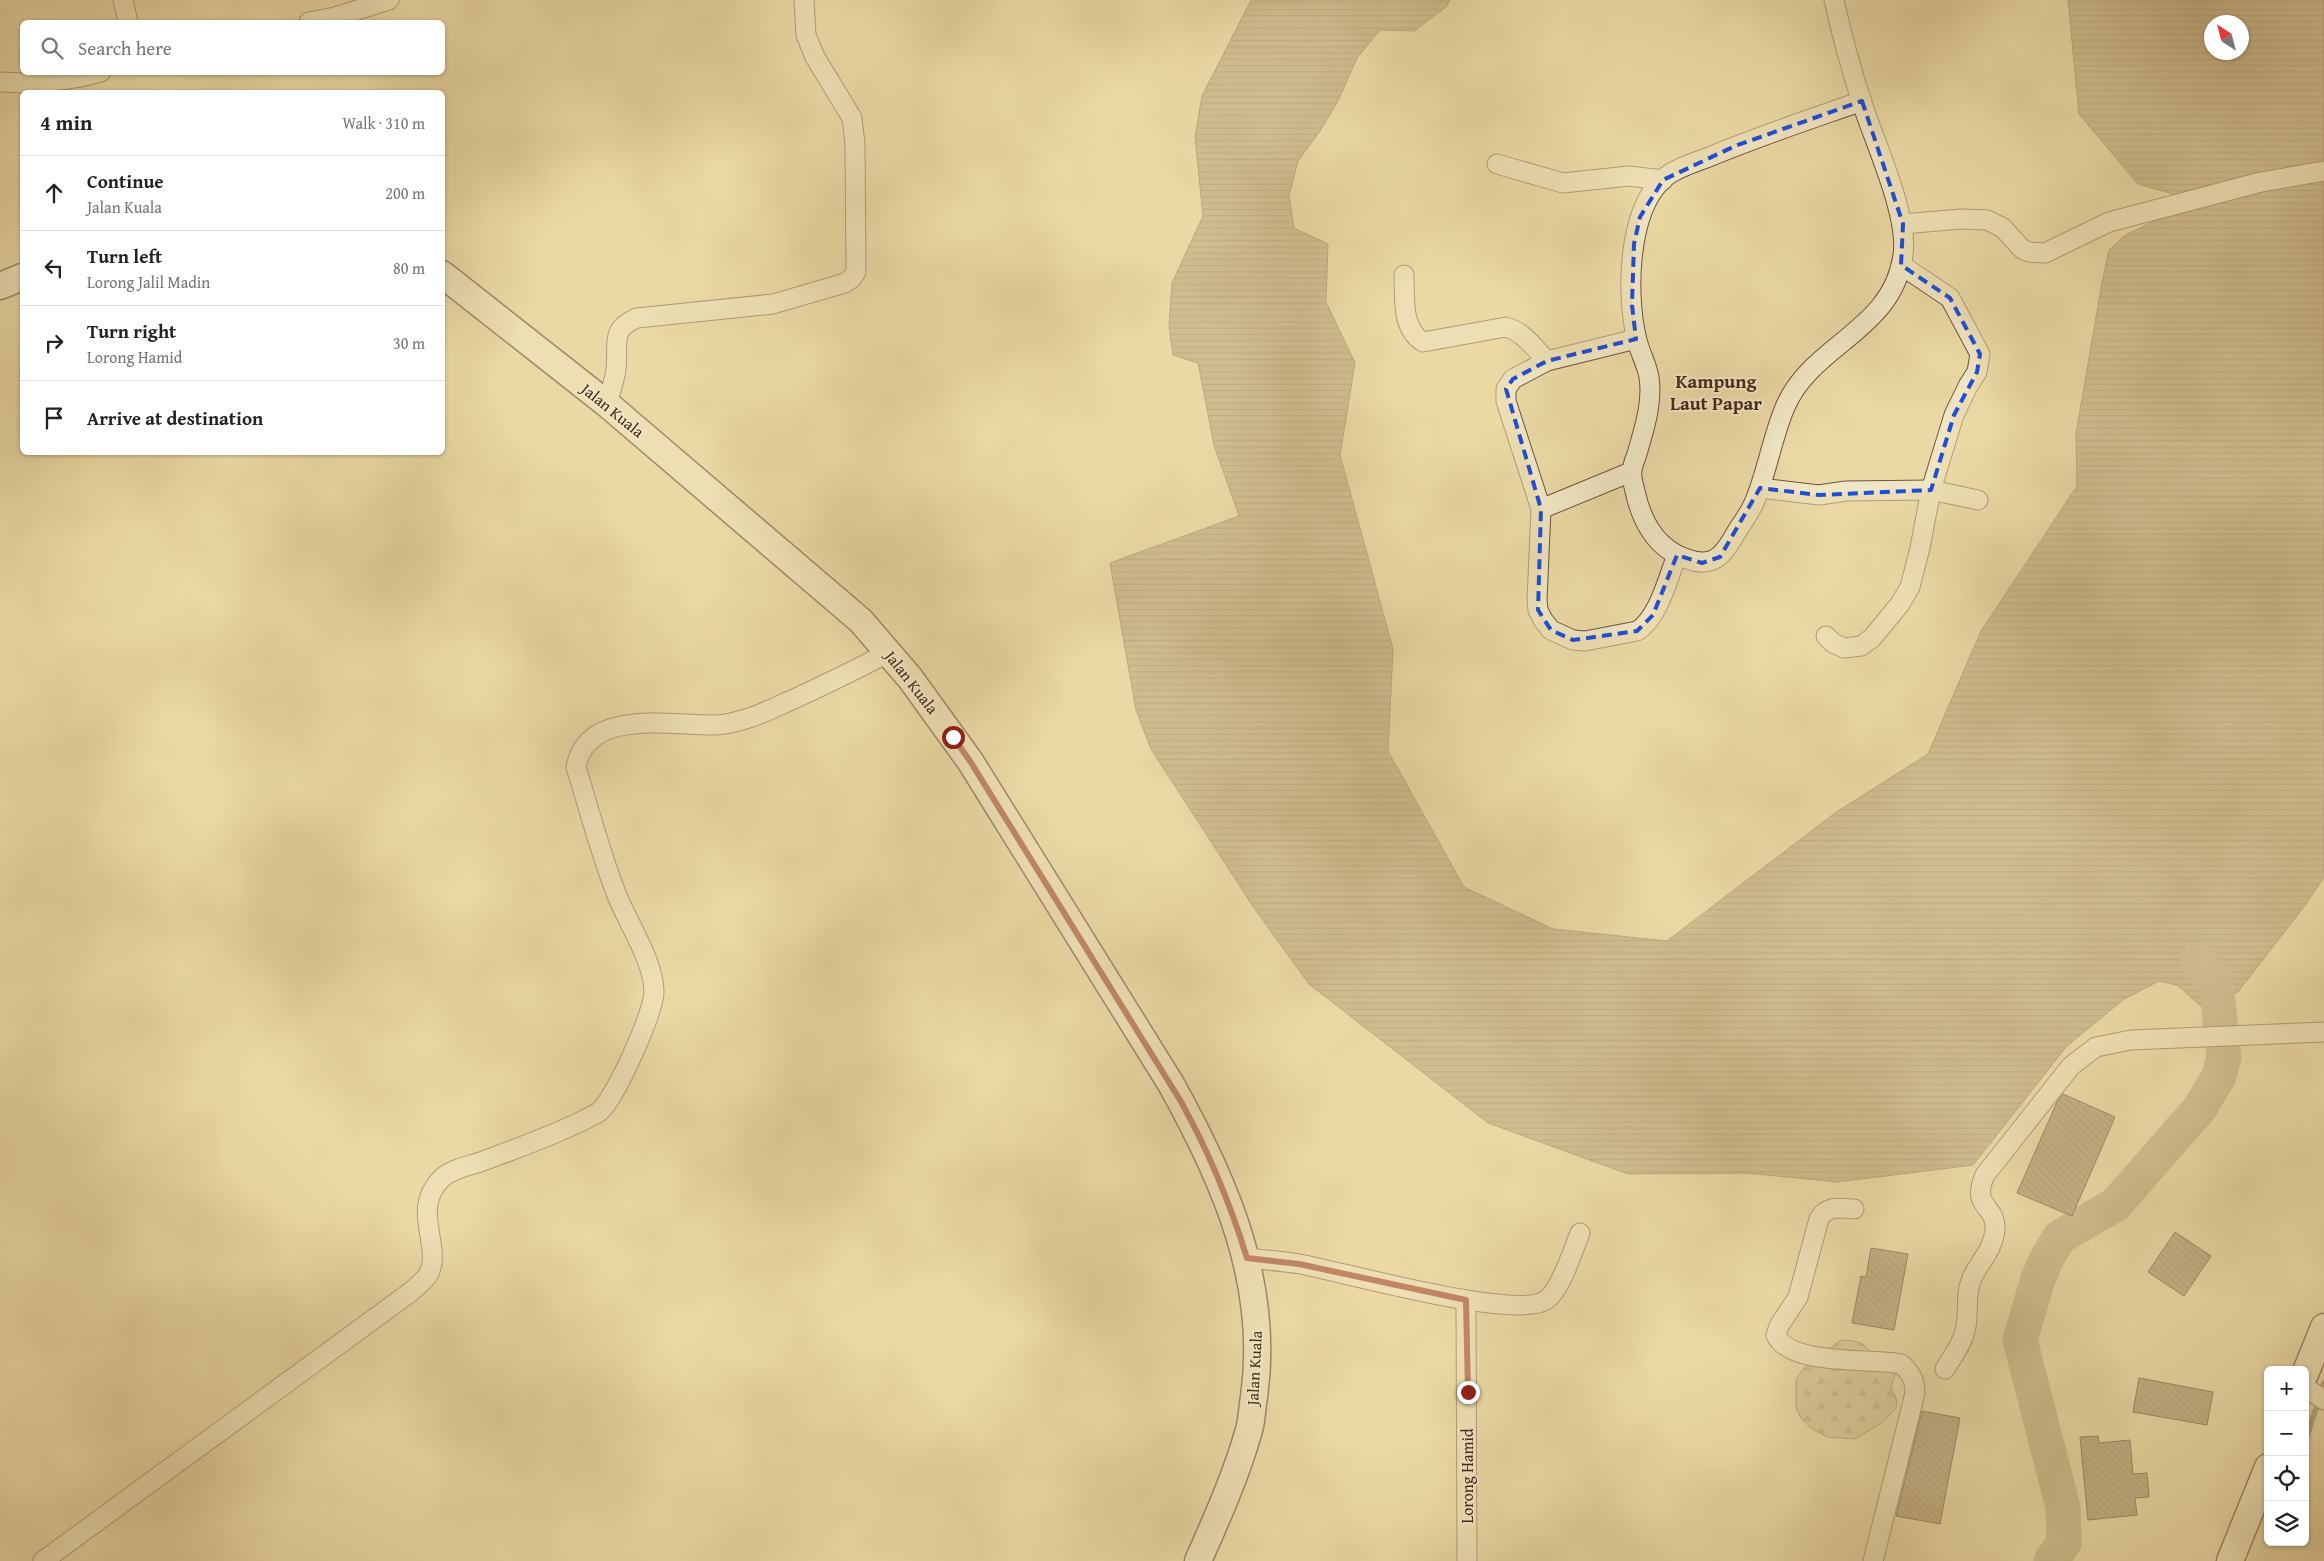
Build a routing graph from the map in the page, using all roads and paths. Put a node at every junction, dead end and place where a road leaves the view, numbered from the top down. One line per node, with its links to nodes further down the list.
1 (123, 0): 5 (street)
2 (389, 0): 6 (street)
3 (804, 0): 21 (street)
4 (1834, 0): 9 (street)
5 (128, 20)
6 (319, 20)
7 (92, 75): 8 (street)
8 (0, 82)
9 (1862, 101): 12 (street); 13 (street)
10 (1497, 164): 12 (street)
11 (2324, 171): 13 (street)
12 (1663, 180): 19 (street)
13 (1903, 224): 14 (street)
14 (1901, 265): 23 (street); 24 (street)
15 (1404, 275): 20 (street)
16 (445, 276): 21 (main road, Jalan Kuala)
17 (20, 278): 18 (main road)
18 (0, 286)
19 (1636, 339): 20 (street); 22 (street)
20 (1547, 361): 26 (street)
21 (607, 404): 29 (main road, Jalan Kuala)
22 (1632, 472): 26 (street); 27 (street)
23 (1760, 488): 24 (street); 27 (street)
24 (1931, 490): 25 (street); 28 (street)
25 (1978, 500)
26 (1541, 510): 27 (street)
27 (1677, 555)
28 (1826, 636)
29 (889, 652): 33 (main road, Jalan Kuala); 41 (street)
30 (2324, 1032): 37 (street)
31 (1854, 1209): 44 (street)
32 (1580, 1233): 34 (street)
33 (1247, 1258): 34 (street); 42 (main road, Jalan Kuala)
34 (1466, 1300): 43 (street, Lorong Hamid)
35 (2324, 1328): 36 (main road)
36 (2308, 1366)
37 (1945, 1368)
38 (2309, 1390): 39 (street)
39 (2324, 1400)
40 (2264, 1477): 45 (main road)
41 (43, 1561)
42 (1198, 1561)
43 (1467, 1561)
44 (1873, 1561)
45 (2230, 1561)

